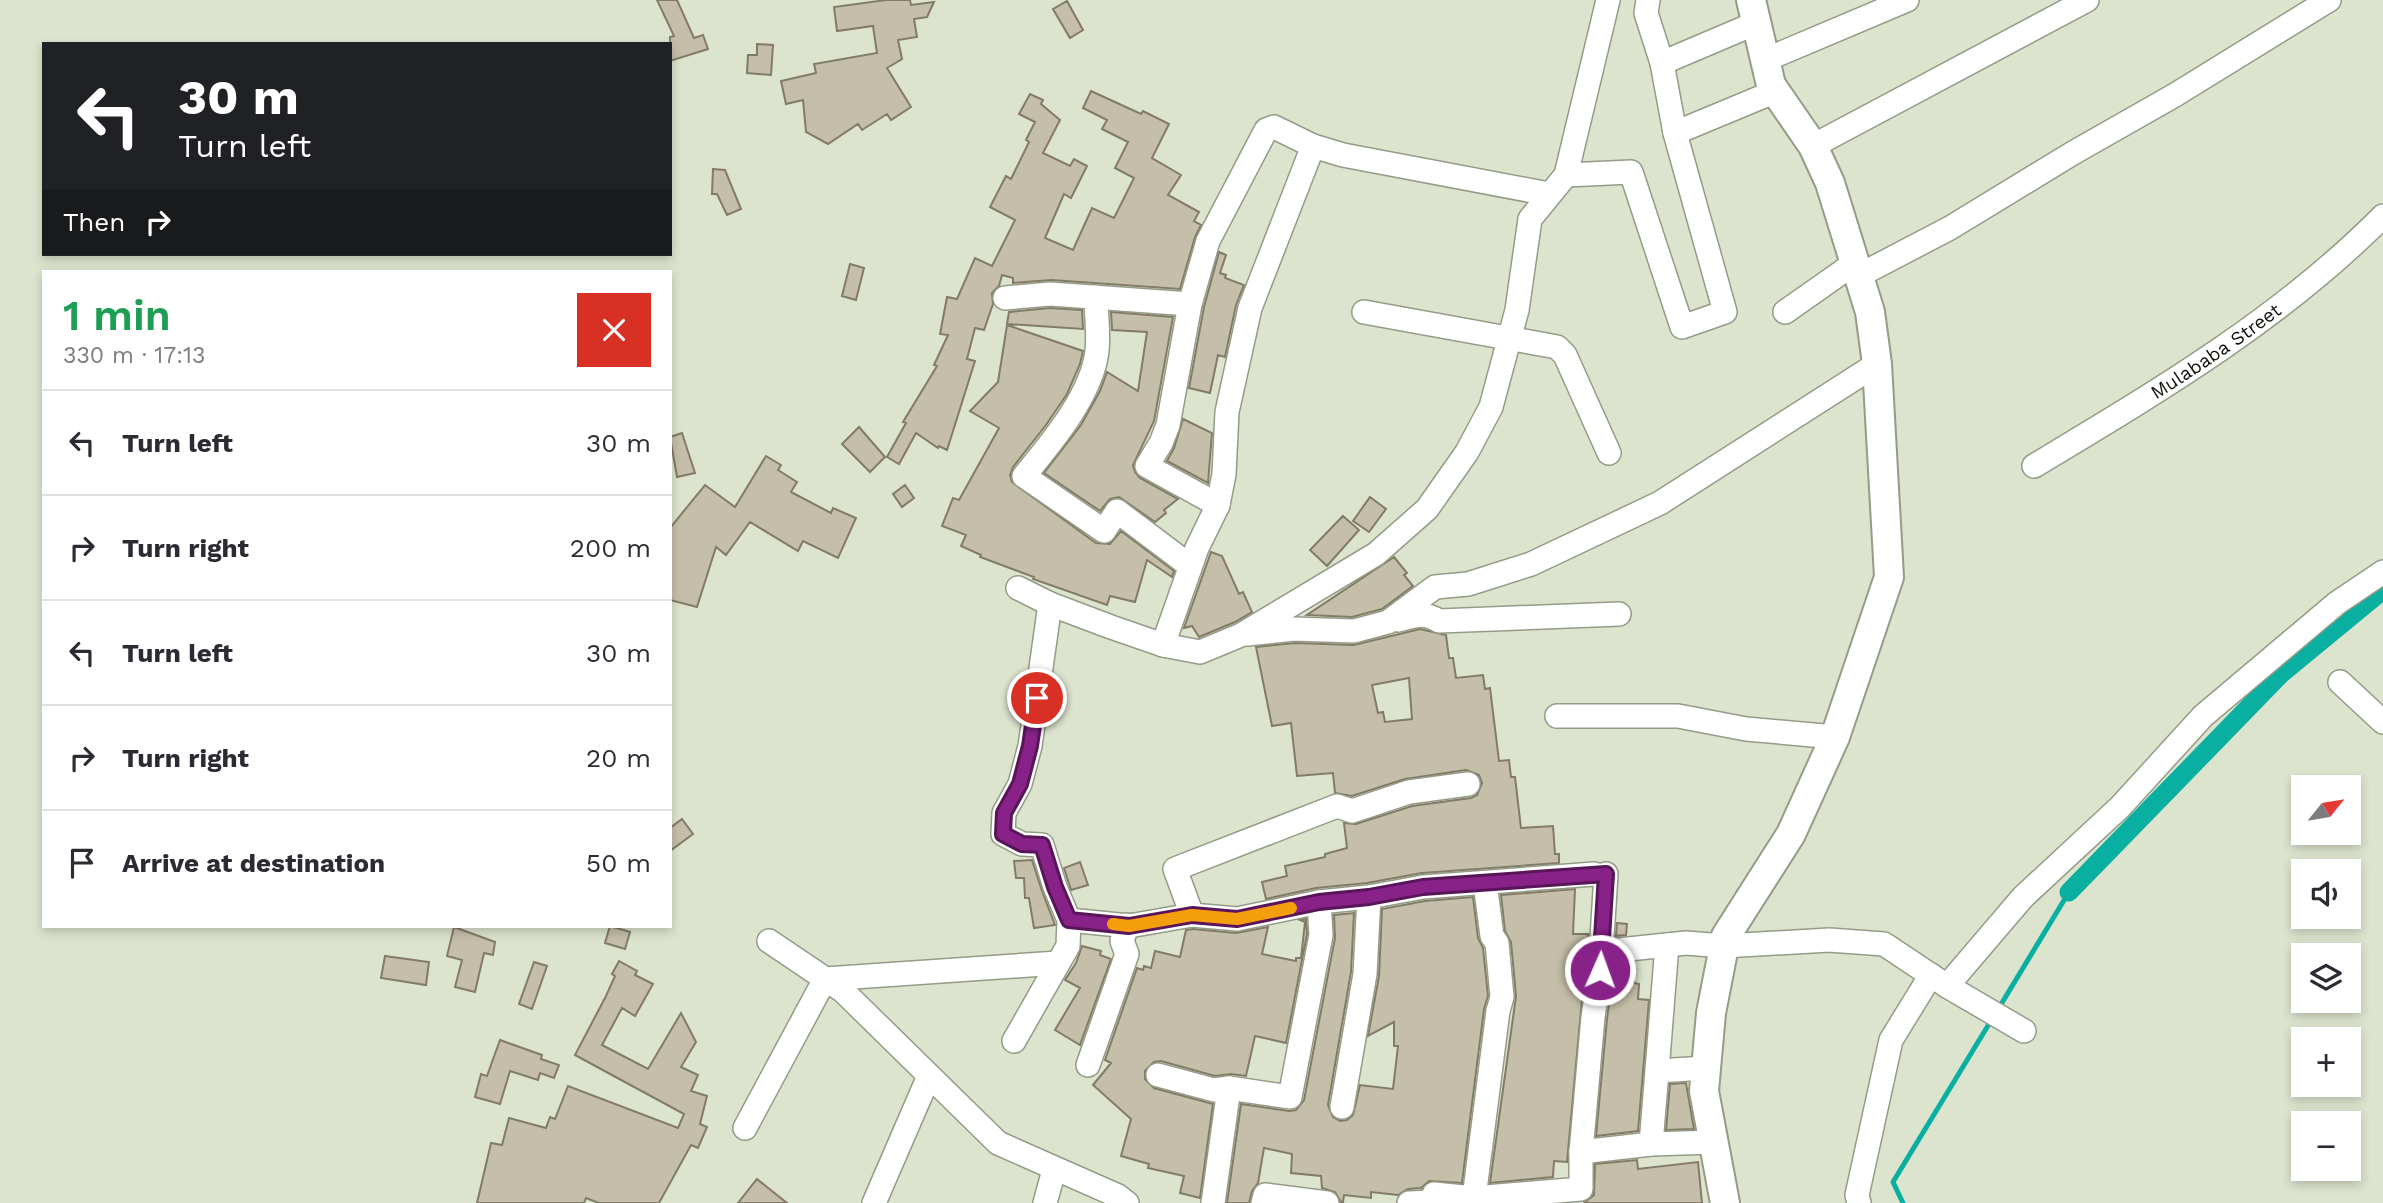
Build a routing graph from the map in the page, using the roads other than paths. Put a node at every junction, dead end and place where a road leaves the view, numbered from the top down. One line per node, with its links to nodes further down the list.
1 (1608, 0): 13 (street)
2 (1648, 0): 8 (street)
3 (1908, 0): 7 (street)
4 (2087, 0): 12 (street)
5 (2329, 0): 16 (street)
6 (1754, 12): 7 (street); 8 (street)
7 (1765, 60): 9 (street)
8 (1662, 63): 10 (street)
9 (1776, 92): 10 (street); 12 (street)
10 (1675, 133): 13 (street)
11 (1313, 146): 14 (street); 19 (street); 26 (street)
12 (1813, 146): 16 (street)
13 (1566, 175): 14 (street)
14 (1549, 194): 22 (street)
15 (2383, 216): 25 (street, Mulababa Street)
16 (1858, 268): 21 (street); 23 (street)
17 (1096, 297): 18 (street); 19 (street); 27 (street)
18 (1005, 298)
19 (1190, 304): 26 (street)
20 (1364, 312): 22 (street)
21 (1785, 312)
22 (1509, 340): 24 (street); 33 (street)
23 (1877, 364): 32 (street); 38 (street)
24 (1609, 453)
25 (2034, 466)
26 (1218, 505): 27 (street)
27 (1190, 566): 34 (street)
28 (2383, 572): 52 (street)
29 (1018, 588): 30 (street)
30 (1050, 604): 34 (street); 44 (street)
31 (1619, 614): 32 (street)
32 (1388, 622): 33 (street)
33 (1241, 635): 34 (street)
34 (1163, 645)
35 (2340, 682): 37 (street)
36 (1557, 716): 38 (street)
37 (2383, 722)
38 (1835, 737): 48 (street)
39 (1468, 784): 43 (street)
40 (1485, 883): 41 (street); 49 (street); 67 (street)
41 (1369, 897): 42 (street); 61 (street)
42 (1319, 902): 43 (street); 60 (street)
43 (1192, 915): 45 (street)
44 (1069, 920): 45 (street); 50 (street)
45 (1127, 925): 55 (street)
46 (769, 941): 51 (street)
47 (1667, 945): 48 (street); 49 (street); 57 (street)
48 (1724, 946): 52 (street); 56 (street)
49 (1600, 952): 65 (street)
50 (1058, 963): 51 (street); 54 (street)
51 (825, 979): 59 (street); 62 (street)
52 (1939, 981): 53 (street); 76 (street)
53 (2015, 1026)
54 (1014, 1041)
55 (1088, 1065)
56 (1706, 1068): 57 (street); 63 (street)
57 (1657, 1070): 64 (street)
58 (1157, 1075): 60 (street)
59 (929, 1076): 66 (street); 68 (street)
60 (1229, 1088): 71 (street)
61 (1342, 1107)
62 (745, 1128)
63 (1714, 1142): 64 (street); 75 (street)
64 (1651, 1144): 65 (street)
65 (1581, 1153): 67 (street)
66 (1054, 1170): 69 (street); 70 (street)
67 (1474, 1198): 74 (street)
68 (874, 1203)
69 (1045, 1203)
70 (1127, 1203)
71 (1213, 1203)
72 (1263, 1203): 73 (street)
73 (1327, 1203)
74 (1409, 1203)
75 (1725, 1203)
76 (1858, 1203)

